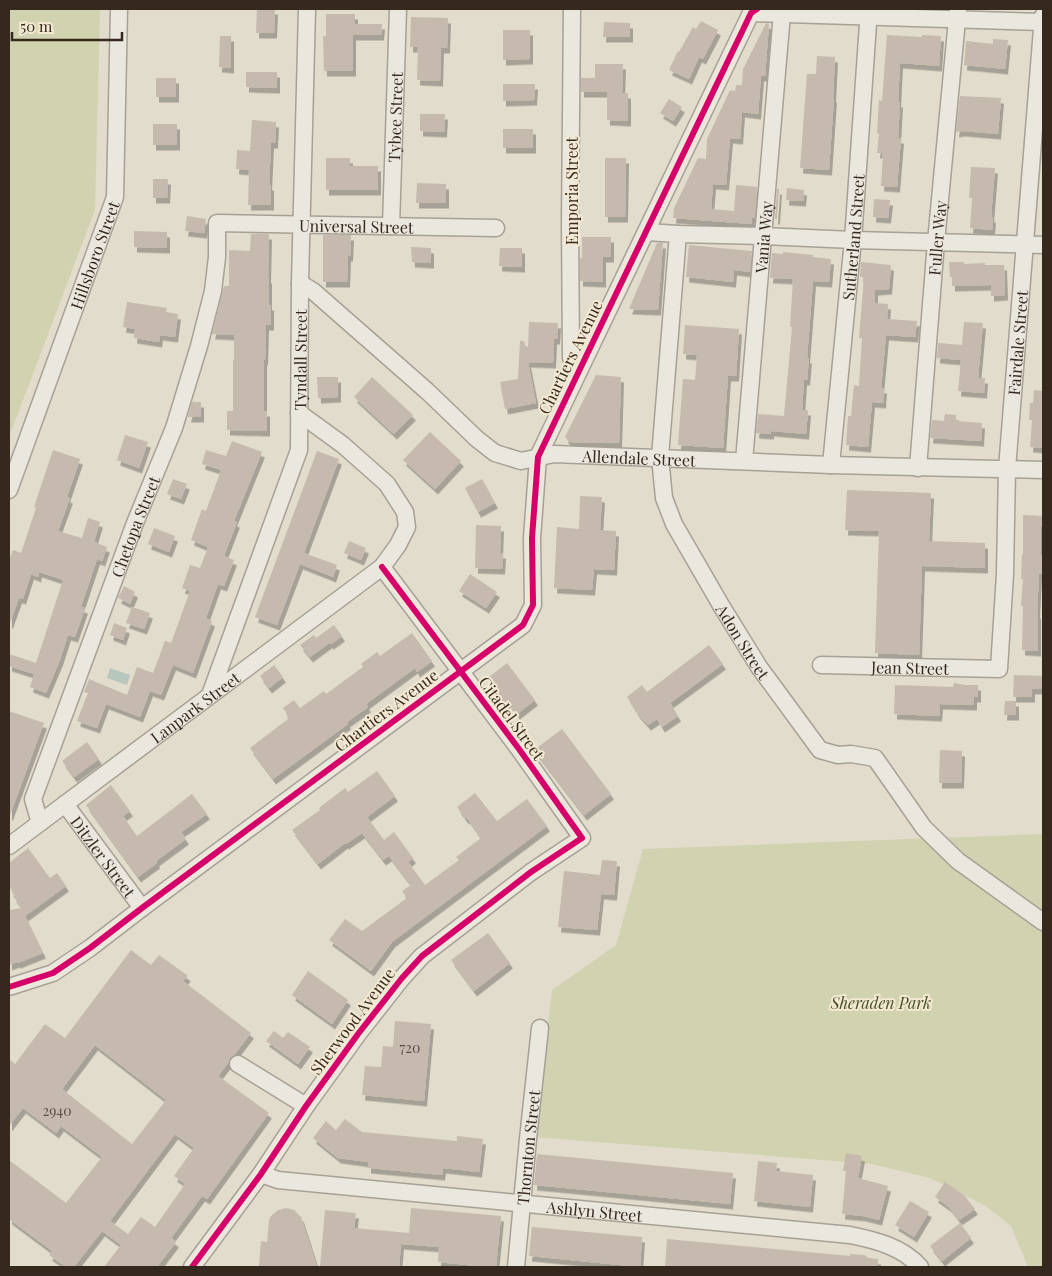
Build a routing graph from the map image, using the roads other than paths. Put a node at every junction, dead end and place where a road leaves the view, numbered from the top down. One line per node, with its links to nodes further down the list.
1 (119, 9): 32 (street, Hillsboro Street)
2 (307, 9): 12 (street, Tyndall Street)
3 (398, 9): 13 (street, Tybee Street)
4 (572, 9): 23 (street, Emporia Street)
5 (753, 10): 6 (street); 15 (street, Chartiers Avenue)
6 (782, 13): 7 (street); 17 (street, Vania Way)
7 (869, 13): 8 (street); 18 (street, Sutherland Street)
8 (958, 14): 10 (street); 19 (street, Fuller Way)
9 (1043, 16): 10 (street, Fairdale Street)
10 (1043, 22): 20 (street, Fairdale Street)
11 (217, 223): 12 (street, Universal Street); 39 (street, Chetopa Street)
12 (301, 224): 13 (street, Universal Street); 22 (street, Tyndall Street)
13 (391, 226): 14 (street, Universal Street)
14 (496, 228)
15 (646, 232): 16 (street); 23 (street, Chartiers Avenue)
16 (678, 234): 17 (street); 26 (street, Adon Street)
17 (763, 236): 18 (street); 27 (street, Vania Way)
18 (853, 240): 19 (street); 28 (street, Sutherland Street)
19 (936, 242): 20 (street); 29 (street, Fuller Way)
20 (1025, 244): 21 (street); 30 (street, Fairdale Street)
21 (1043, 245)
22 (300, 283): 24 (street, Tyndall Street); 25 (street, Allendale Street)
23 (579, 370): 25 (street, Chartiers Avenue)
24 (299, 413): 33 (street); 37 (street, Tyndall Street)
25 (538, 457): 26 (street, Allendale Street); 36 (street, Chartiers Avenue)
26 (660, 458): 27 (street, Allendale Street); 43 (street, Adon Street)
27 (744, 461): 28 (street, Allendale Street)
28 (831, 465): 29 (street, Allendale Street)
29 (918, 468): 30 (street, Allendale Street)
30 (1007, 470): 31 (street, Allendale Street); 35 (street, Fairdale Street)
31 (1043, 470)
32 (9, 490)
33 (382, 567): 36 (street, Citadel Street); 37 (street, Lanpark Street)
34 (821, 665): 35 (street, Jean Street)
35 (999, 669)
36 (461, 671): 40 (street, Citadel Street); 42 (street, Chartiers Avenue)
37 (210, 695): 38 (street, Lanpark Street)
38 (65, 804): 39 (street, Lanpark Street); 42 (street, Ditzler Street)
39 (40, 823): 41 (street, Lanpark Street)
40 (582, 838): 47 (street, Sherwood Avenue)
41 (9, 846)
42 (142, 908): 44 (street, Chartiers Avenue)
43 (1043, 922)
44 (9, 987)
45 (540, 1028): 49 (street, Thornton Street)
46 (238, 1064): 47 (street)
47 (306, 1106): 48 (street, Sherwood Avenue)
48 (262, 1174): 49 (street, Ashlyn Street); 50 (street, Sherwood Avenue)
49 (521, 1204): 51 (street, Thornton Street); 52 (street, Ashlyn Street)
50 (192, 1267)
51 (516, 1267)
52 (920, 1267)

